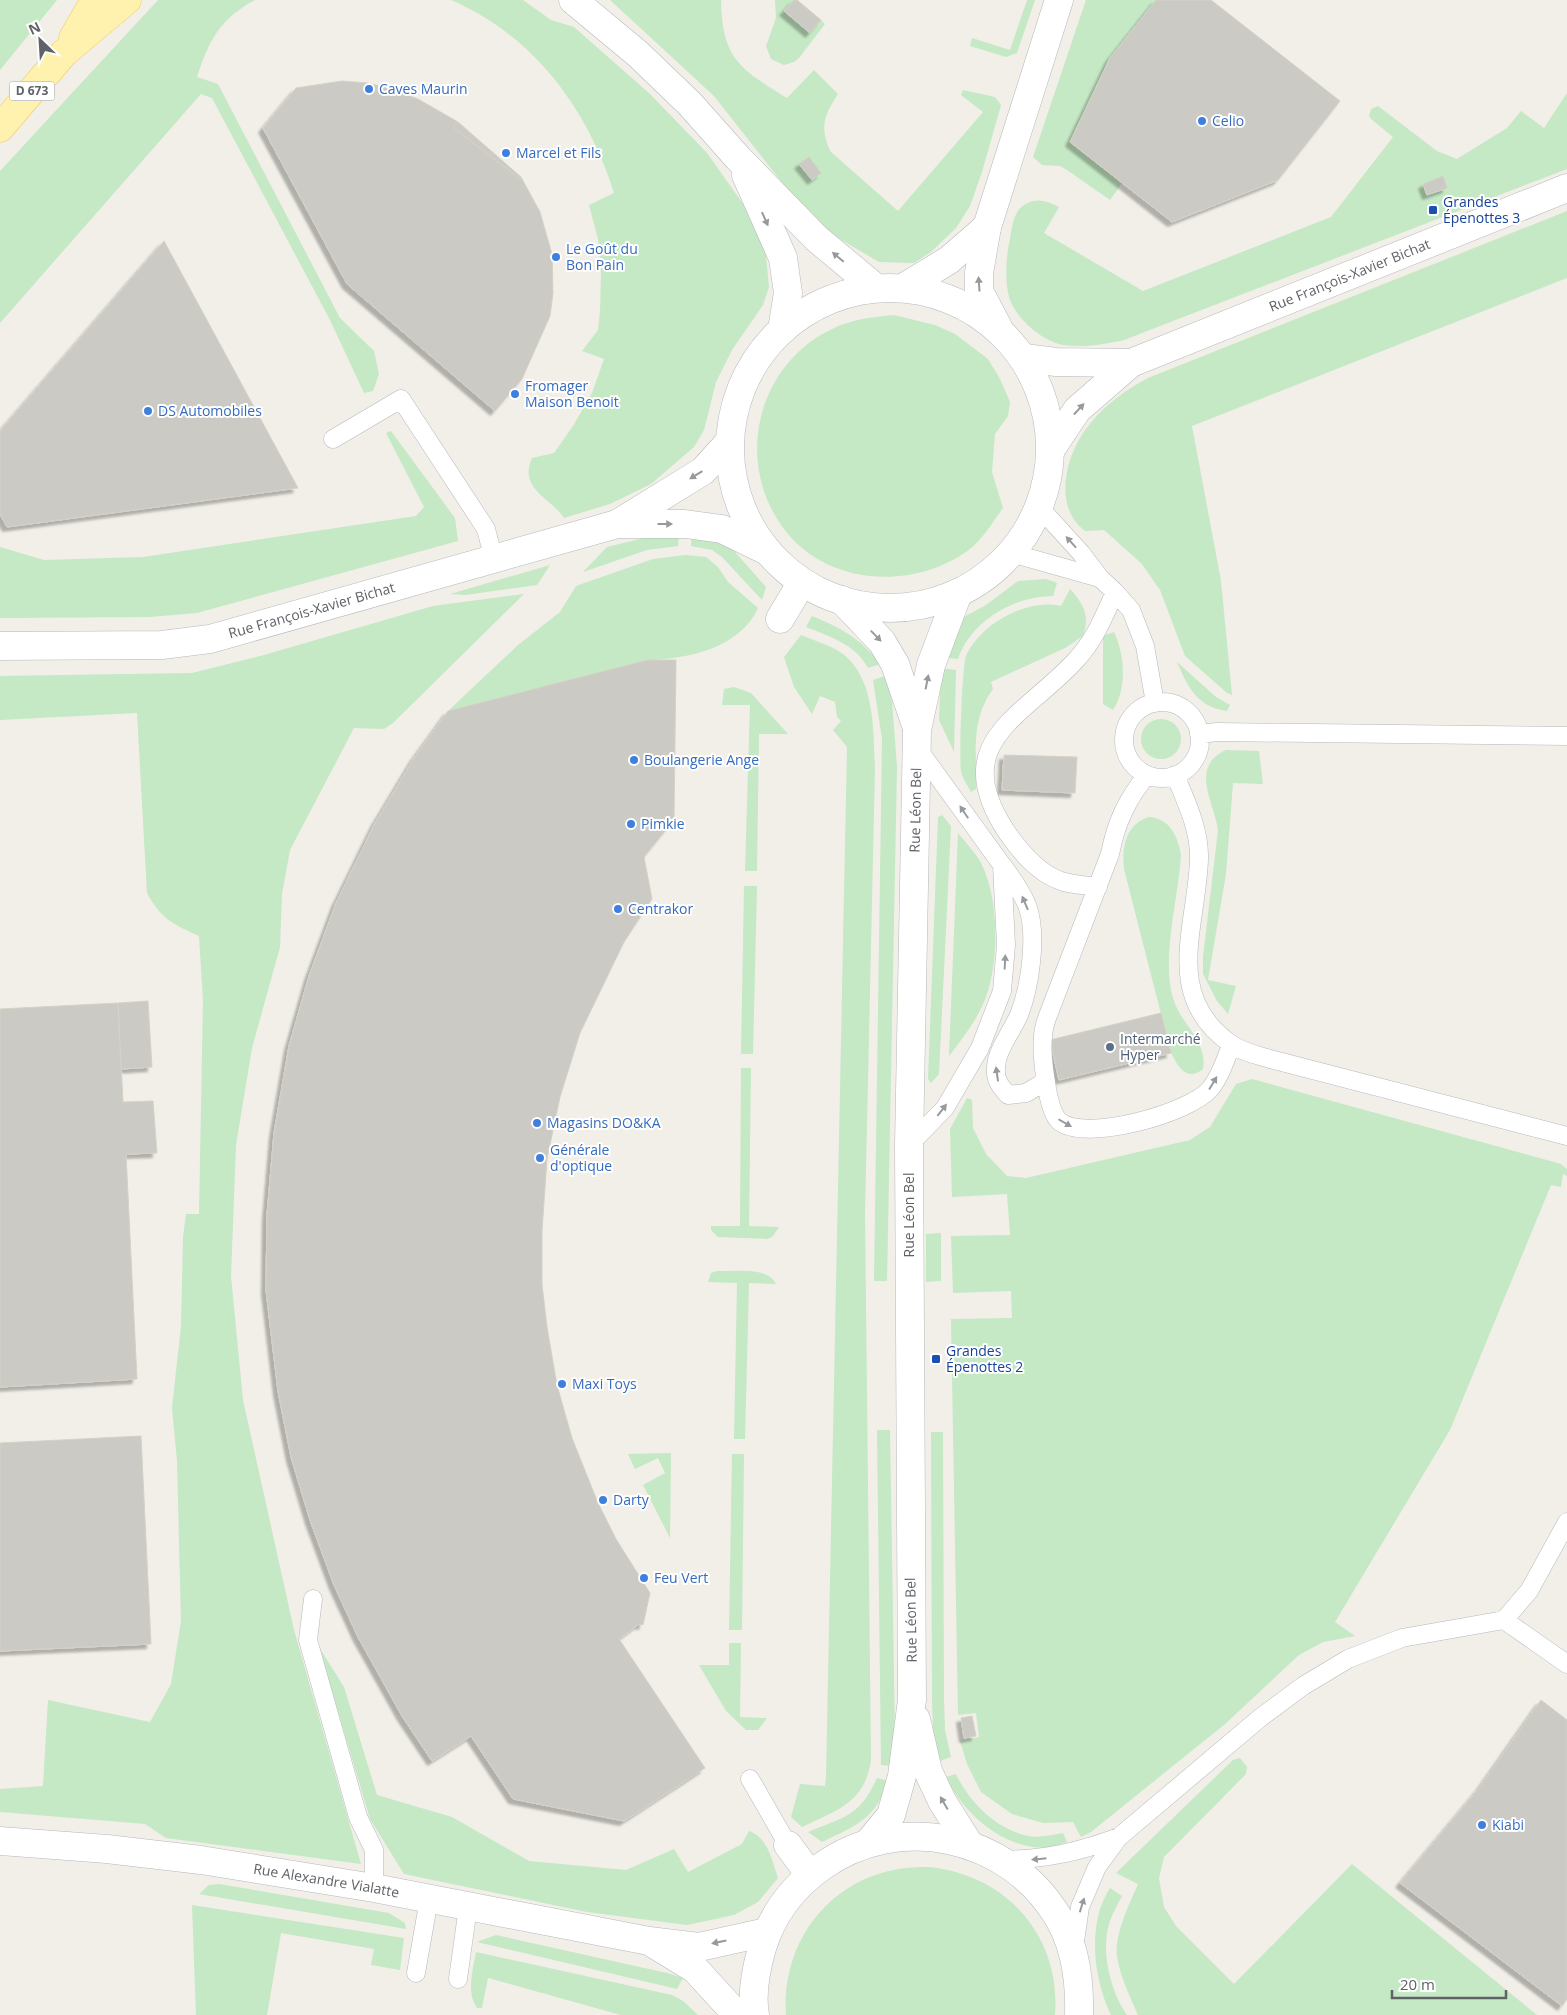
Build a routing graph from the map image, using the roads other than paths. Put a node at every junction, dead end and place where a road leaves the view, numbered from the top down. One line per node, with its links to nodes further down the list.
1 (95, 0): 5 (main road, D 673)
2 (127, 0): 5 (main road, D 673)
3 (573, 0): 7 (street)
4 (1059, 0): 9 (street)
5 (64, 53): 6 (main road, D 673)
6 (0, 128)
7 (738, 158): 10 (street, one-way to 7); 13 (street, one-way to 13)
8 (1567, 188): 15 (street, Rue François-Xavier Bichat)
9 (987, 227): 11 (street); 12 (street, one-way to 9)
10 (876, 288): 11 (street); 13 (street)
11 (903, 288): 12 (street)
12 (998, 328): 14 (street)
13 (782, 330): 17 (street)
14 (1024, 358): 15 (street, Rue François-Xavier Bichat); 18 (street)
15 (1131, 363): 18 (street, Rue François-Xavier Bichat, one-way to 15)
16 (333, 439): 23 (lane)
17 (730, 441): 20 (street, Rue François-Xavier Bichat, one-way to 20); 21 (street)
18 (1051, 449): 19 (street)
19 (1040, 508): 22 (street); 24 (lane, one-way to 19)
20 (617, 524): 21 (street, Rue François-Xavier Bichat, one-way to 21); 23 (street, Rue François-Xavier Bichat)
21 (767, 551): 25 (street)
22 (1011, 553): 24 (lane); 27 (street)
23 (494, 560): 30 (street, Rue François-Xavier Bichat)
24 (1100, 578): 26 (lane)
25 (802, 582): 28 (street); 29 (street)
26 (1115, 592): 31 (lane); 38 (lane)
27 (958, 593): 28 (street); 34 (street, Rue Léon Bel, one-way to 27)
28 (842, 600): 34 (street, Rue Léon Bel, one-way to 34)
29 (780, 619)
30 (0, 646)
31 (1155, 702): 32 (lane); 35 (lane)
32 (1200, 734): 33 (lane); 36 (lane)
33 (1567, 736)
34 (918, 740): 37 (lane, one-way to 34); 42 (street, Rue Léon Bel)
35 (1147, 775): 36 (lane); 38 (lane)
36 (1175, 775): 39 (lane)
37 (1002, 865): 40 (lane, one-way to 37); 42 (lane, one-way to 37)
38 (1098, 887): 40 (lane)
39 (1231, 1045): 40 (lane, one-way to 39); 41 (lane)
40 (1046, 1081)
41 (1567, 1136)
42 (909, 1145): 47 (street, Rue Léon Bel)
43 (1567, 1522): 45 (lane)
44 (313, 1599): 56 (lane)
45 (1504, 1620): 46 (lane); 49 (lane)
46 (1567, 1664)
47 (912, 1700): 51 (street, Rue Léon Bel); 52 (street, Rue Léon Bel, one-way to 47)
48 (750, 1779): 53 (lane)
49 (1119, 1837): 54 (lane, one-way to 54); 61 (lane, one-way to 49)
50 (0, 1841): 56 (street, Rue Alexandre Vialatte)
51 (869, 1842): 52 (street); 55 (street)
52 (970, 1844): 54 (street)
53 (788, 1845): 55 (street)
54 (1003, 1860): 61 (street)
55 (810, 1875): 59 (street)
56 (374, 1888): 57 (street, Rue Alexandre Vialatte)
57 (429, 1900): 58 (street, Rue Alexandre Vialatte); 62 (lane)
58 (468, 1907): 60 (street, Rue Alexandre Vialatte); 63 (lane)
59 (767, 1932): 60 (street, Rue Alexandre Vialatte, one-way to 60); 65 (street)
60 (649, 1941): 64 (street, Rue Alexandre Vialatte)
61 (1074, 1953): 66 (street)
62 (416, 1973)
63 (458, 1979)
64 (738, 2015)
65 (755, 2015)
66 (1079, 2015)

